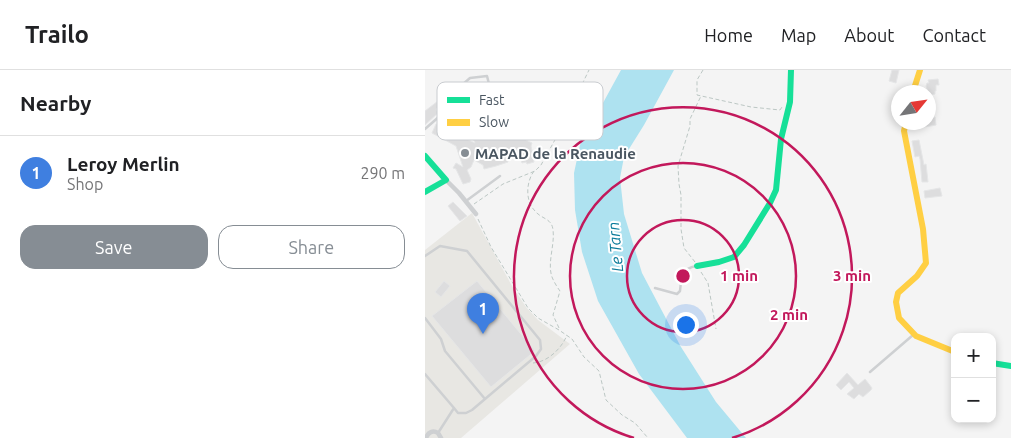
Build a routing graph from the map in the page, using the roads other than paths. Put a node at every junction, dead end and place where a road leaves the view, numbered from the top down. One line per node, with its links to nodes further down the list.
1 (791, 70): 16 (street)
2 (920, 70): 5 (street)
3 (466, 82): 4 (lane)
4 (488, 82)
5 (915, 85)
6 (437, 118): 7 (lane)
7 (425, 129)
8 (904, 130): 19 (street)
9 (425, 156): 11 (street)
10 (500, 176): 13 (lane)
11 (446, 180): 12 (street); 13 (street)
12 (425, 192)
13 (466, 201): 14 (street)
14 (476, 214)
15 (425, 256): 25 (lane)
16 (697, 266): 17 (lane)
17 (655, 288)
18 (425, 318): 25 (lane)
19 (914, 334): 20 (street); 23 (lane)
20 (951, 350)
21 (996, 364): 22 (street)
22 (1011, 366)
23 (870, 372)
24 (425, 374): 26 (lane)
25 (485, 399): 26 (lane)
26 (454, 408): 29 (lane)
27 (425, 427): 28 (street)
28 (428, 436): 29 (street)
29 (439, 436)

